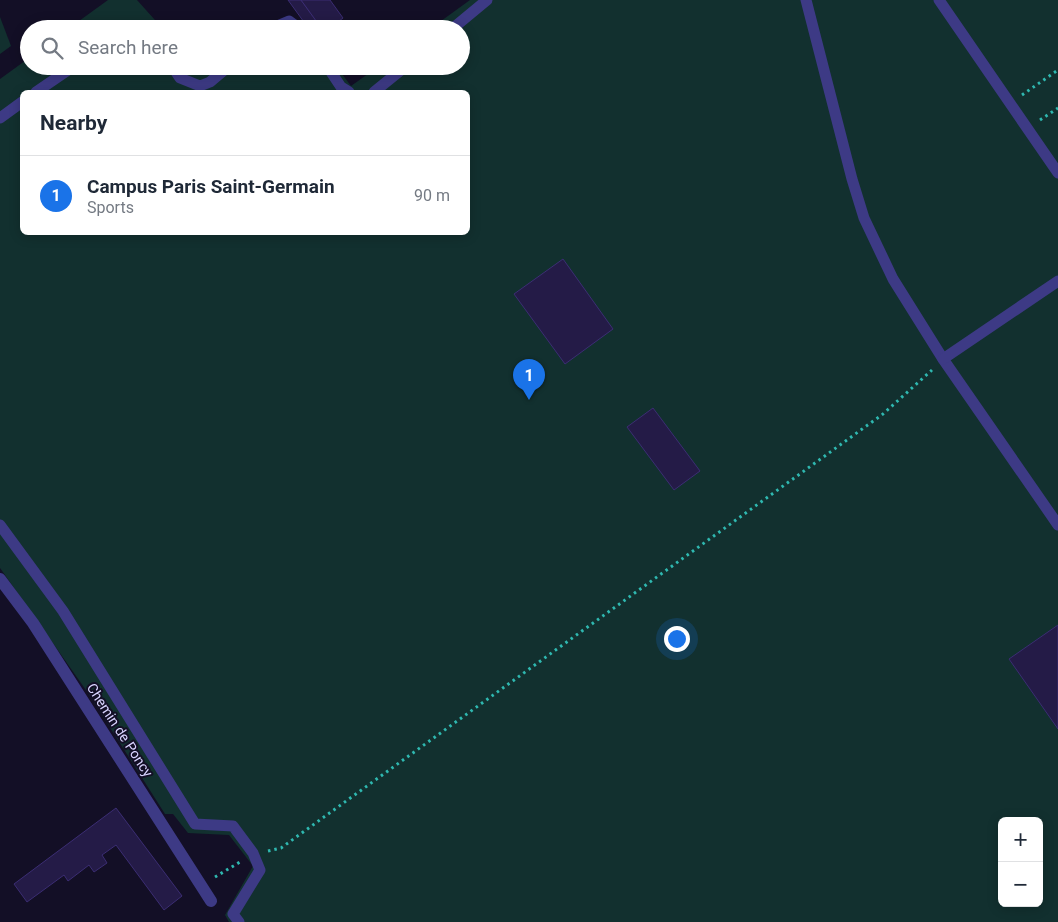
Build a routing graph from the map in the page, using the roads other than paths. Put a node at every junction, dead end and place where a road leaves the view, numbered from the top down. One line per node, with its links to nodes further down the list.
1 (488, 0): 4 (lane)
2 (806, 0): 17 (lane)
3 (939, 0): 15 (lane)
4 (463, 20)
5 (61, 75): 10 (lane)
6 (178, 75): 7 (lane)
7 (218, 75)
8 (333, 75): 11 (lane)
9 (395, 75): 12 (lane)
10 (39, 90)
11 (346, 90)
12 (376, 90)
13 (20, 103): 14 (lane)
14 (0, 118)
15 (1058, 173)
16 (1058, 281): 17 (lane)
17 (943, 359): 19 (lane)
18 (0, 525): 22 (lane)
19 (1058, 525)
20 (0, 579): 21 (street, Chemin de Poncy)
21 (211, 901)
22 (239, 922)

